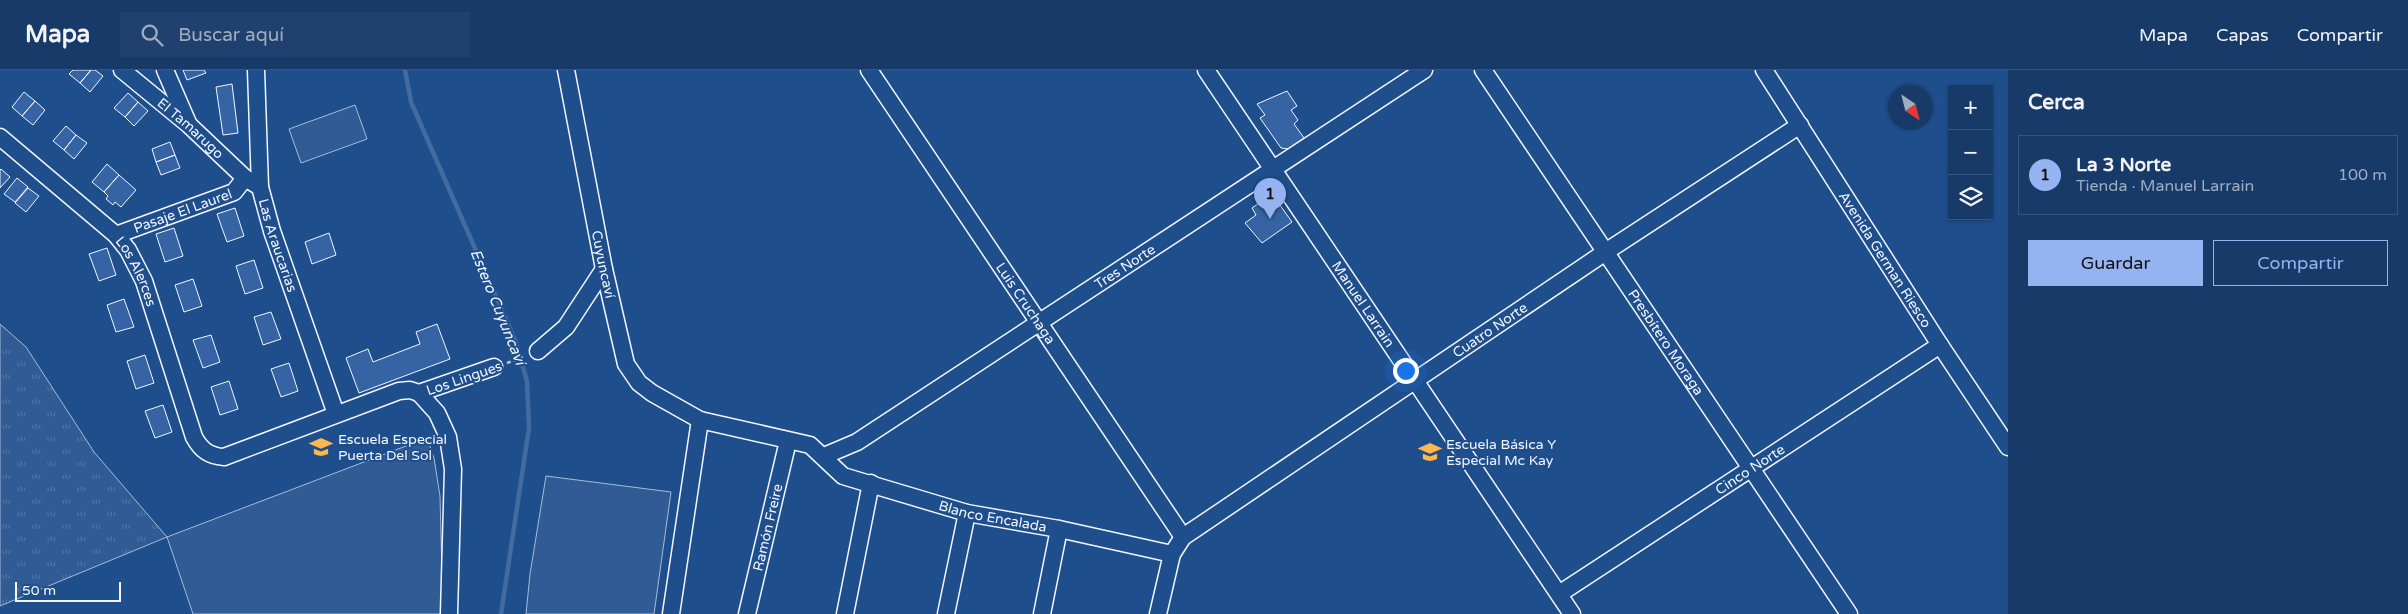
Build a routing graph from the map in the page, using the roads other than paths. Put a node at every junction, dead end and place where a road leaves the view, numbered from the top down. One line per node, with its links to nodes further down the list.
1 (122, 70): 10 (street, El Tamarugo)
2 (165, 70): 10 (street)
3 (256, 70): 15 (street, Las Araucarias)
4 (566, 70): 18 (street, Cuyuncaví)
5 (869, 70): 19 (street, Luis Cruchaga)
6 (1206, 70): 13 (street, Manuel Larrain)
7 (1424, 70): 13 (street, Tres Norte)
8 (1483, 70): 17 (street, Presbítero Moraga)
9 (1764, 70): 11 (street, Avenida German Riesco)
10 (189, 125): 14 (street, El Tamarugo)
11 (1800, 125): 17 (street, Cuatro Norte); 20 (street, Avenida German Riesco)
12 (0, 137): 16 (street, Los Alerces)
13 (1272, 168): 19 (street, Tres Norte); 23 (street, Manuel Larrain)
14 (245, 178): 15 (street, El Tamarugo); 16 (street, Pasaje El Laurel)
15 (260, 187): 25 (street, Las Araucarias)
16 (116, 235): 29 (street, Los Alerces)
17 (1604, 253): 23 (street, Cuatro Norte); 31 (street, Presbítero Moraga)
18 (604, 268): 21 (street); 26 (street, Cuyuncaví)
19 (1039, 321): 30 (street, Tres Norte); 35 (street, Luis Cruchaga)
20 (1940, 346): 28 (street, Avenida German Riesco); 31 (street, Cinco Norte)
21 (538, 351)
22 (494, 367): 24 (street, Los Lingues)
23 (1415, 382): 35 (street, Cuatro Norte); 37 (street, Manuel Larrain)
24 (419, 393): 25 (street, Los Lingues); 38 (street)
25 (336, 414): 29 (street, Los Lingues)
26 (700, 420): 27 (street, Cuyuncaví); 39 (street)
27 (788, 441): 30 (street, Cuyuncaví); 40 (street, Ramón Freire)
28 (2008, 447)
29 (205, 452)
30 (824, 456): 32 (street, Blanco Encalada)
31 (1750, 468): 37 (street, Cinco Norte); 46 (street, Presbítero Moraga)
32 (870, 483): 33 (street, Blanco Encalada); 41 (street)
33 (967, 513): 34 (street, Blanco Encalada); 42 (street)
34 (1059, 529): 36 (street, Blanco Encalada); 43 (street)
35 (1183, 537): 36 (street)
36 (1172, 554): 44 (street)
37 (1559, 594): 45 (street, Manuel Larrain)
38 (450, 614)
39 (671, 614)
40 (747, 614)
41 (845, 614)
42 (946, 614)
43 (1042, 614)
44 (1158, 614)
45 (1572, 614)
46 (1849, 614)

